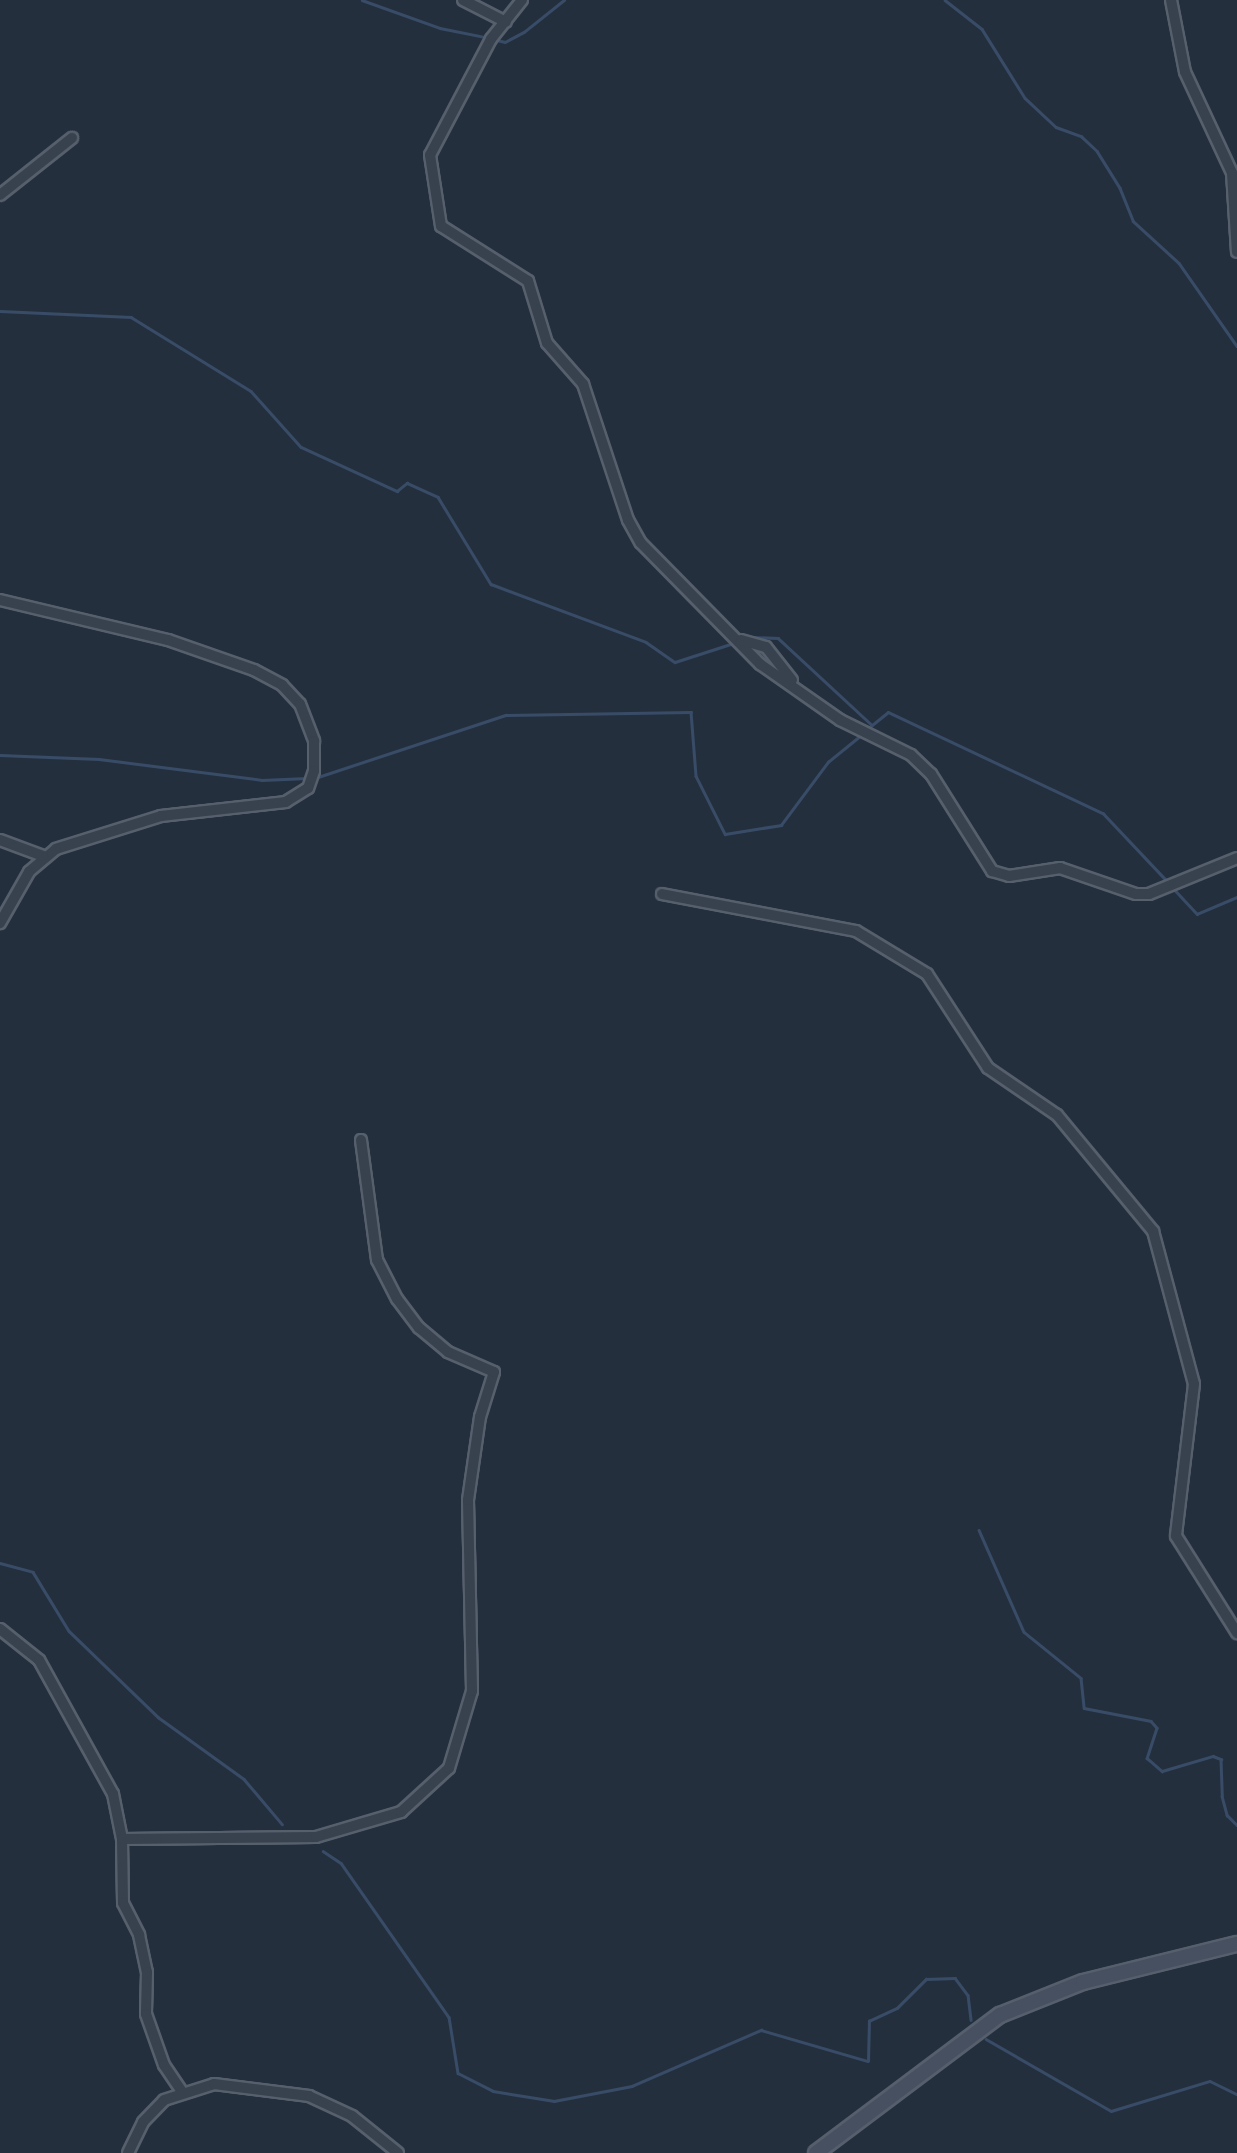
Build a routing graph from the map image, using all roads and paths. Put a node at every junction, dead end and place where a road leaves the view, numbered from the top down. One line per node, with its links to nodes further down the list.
1 (463, 0): 4 (street)
2 (522, 0): 4 (street)
3 (1171, 0): 7 (street)
4 (506, 22): 11 (street)
5 (72, 138): 6 (street)
6 (0, 194)
7 (1237, 252)
8 (0, 600): 10 (street)
9 (0, 840): 10 (street)
10 (43, 856): 13 (street)
11 (1237, 858)
12 (662, 894): 16 (street)
13 (0, 923)
14 (361, 1140): 17 (street)
15 (0, 1629): 17 (street)
16 (1237, 1633)
17 (122, 1838): 19 (street)
18 (1237, 1944): 22 (street)
19 (182, 2092): 20 (street); 21 (street)
20 (128, 2153)
21 (398, 2153)
22 (816, 2153)

